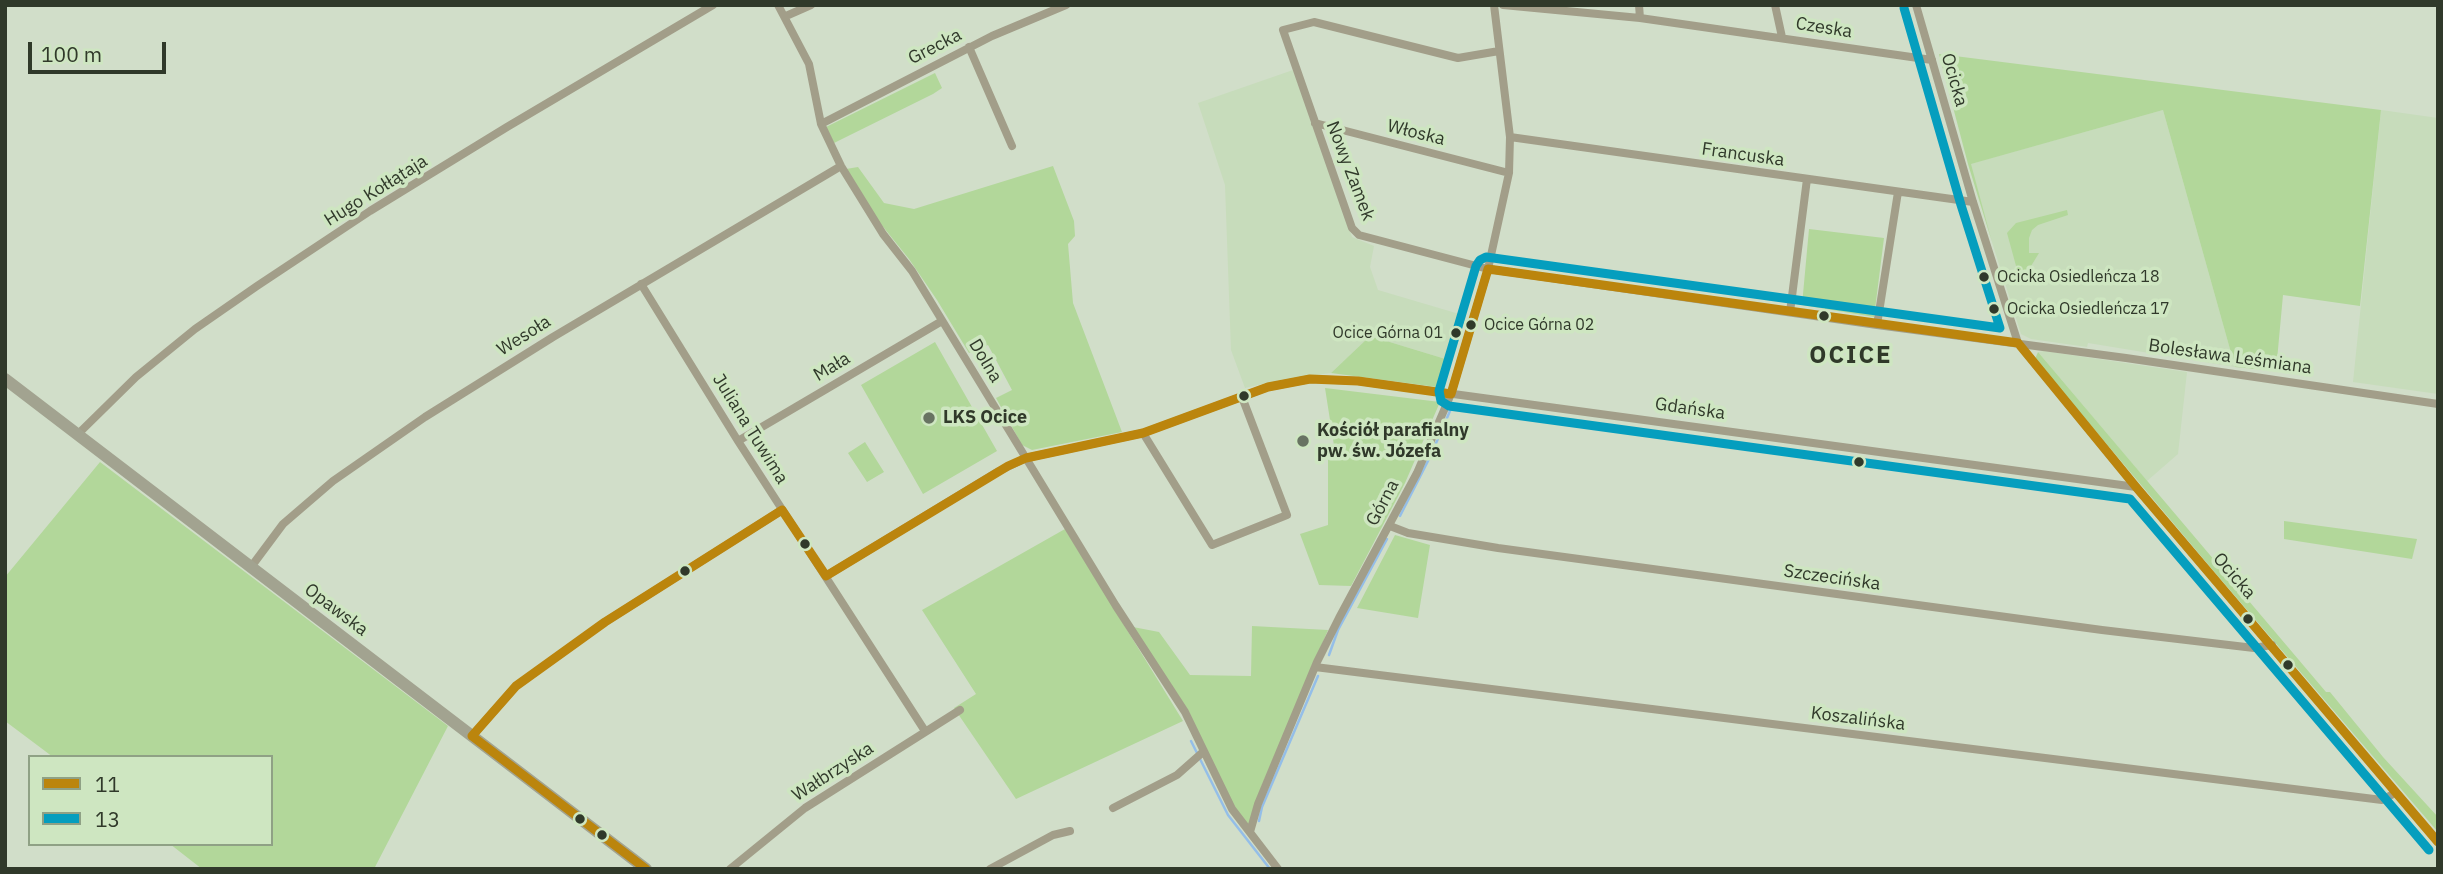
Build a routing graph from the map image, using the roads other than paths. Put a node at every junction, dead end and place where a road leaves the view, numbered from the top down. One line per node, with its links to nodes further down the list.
1 (713, 5): 36 (street, Hugo Kołłątaja)
2 (778, 5): 10 (street, Dolna)
3 (811, 5): 10 (street)
4 (1066, 5): 13 (street, Grecka)
5 (1494, 5): 14 (street, Górna)
6 (1503, 5): 11 (street, Czeska)
7 (1639, 5): 11 (street)
8 (1775, 5): 12 (street)
9 (1916, 5): 15 (street, Ocicka)
10 (786, 16): 17 (street, Dolna)
11 (1640, 18): 12 (street, Czeska)
12 (1782, 37): 15 (street, Czeska)
13 (969, 47): 17 (street, Grecka); 19 (street)
14 (1499, 51): 16 (street, Nowy Zamek); 18 (street, Górna)
15 (1932, 60): 24 (street, Ocicka)
16 (1315, 123): 21 (street, Włoska); 25 (street, Nowy Zamek)
17 (821, 124): 20 (street, Dolna)
18 (1510, 137): 21 (street, Górna); 22 (street, Francuska)
19 (1012, 146)
20 (841, 166): 26 (street, Wesoła); 28 (street, Dolna)
21 (1508, 173): 25 (street, Górna)
22 (1807, 179): 23 (street, Francuska); 27 (street)
23 (1898, 192): 24 (street, Francuska); 29 (street)
24 (1973, 202): 30 (street, Ocicka)
25 (1488, 269): 27 (street, Bolesława Leśmiana); 32 (street, Górna)
26 (641, 284): 37 (street, Juliana Tuwima); 42 (street, Wesoła)
27 (1790, 312): 29 (street, Bolesława Leśmiana)
28 (942, 321): 37 (street, Mała); 38 (street, Dolna)
29 (1877, 325): 30 (street, Bolesława Leśmiana)
30 (2018, 343): 34 (street, Bolesława Leśmiana); 39 (street, Ocicka)
31 (5, 379): 36 (main road, Opawska)
32 (1451, 394): 33 (street, Gdańska); 39 (street, Gdańska); 41 (street, Górna)
33 (1242, 397): 35 (street, Gdańska); 35 (street)
34 (2438, 404)
35 (1143, 433): 38 (street, Gdańska)
36 (78, 434): 42 (main road, Opawska)
37 (738, 442): 40 (street, Juliana Tuwima)
38 (1026, 458): 43 (street, Gdańska); 49 (street, Dolna)
39 (2136, 487): 44 (street, Ocicka)
40 (782, 510): 43 (street, Juliana Tuwima); 48 (street)
41 (1390, 526): 44 (street, Szczecińska); 45 (street, Górna)
42 (251, 567): 48 (main road, Opawska)
43 (826, 576): 47 (street, Juliana Tuwima)
44 (2272, 645): 50 (street, Ocicka)
45 (1315, 667): 50 (street, Koszalińska); 53 (street, Górna)
46 (960, 710): 47 (street, Wałbrzyska)
47 (925, 731): 56 (street, Wałbrzyska)
48 (472, 736): 55 (main road, Opawska)
49 (1203, 752): 51 (street); 53 (street, Dolna)
50 (2395, 793): 54 (street, Ocicka)
51 (1113, 808)
52 (1070, 831): 57 (street)
53 (1250, 832): 58 (street)
54 (2438, 842)
55 (646, 869)
56 (730, 869)
57 (990, 869)
58 (1278, 869)

